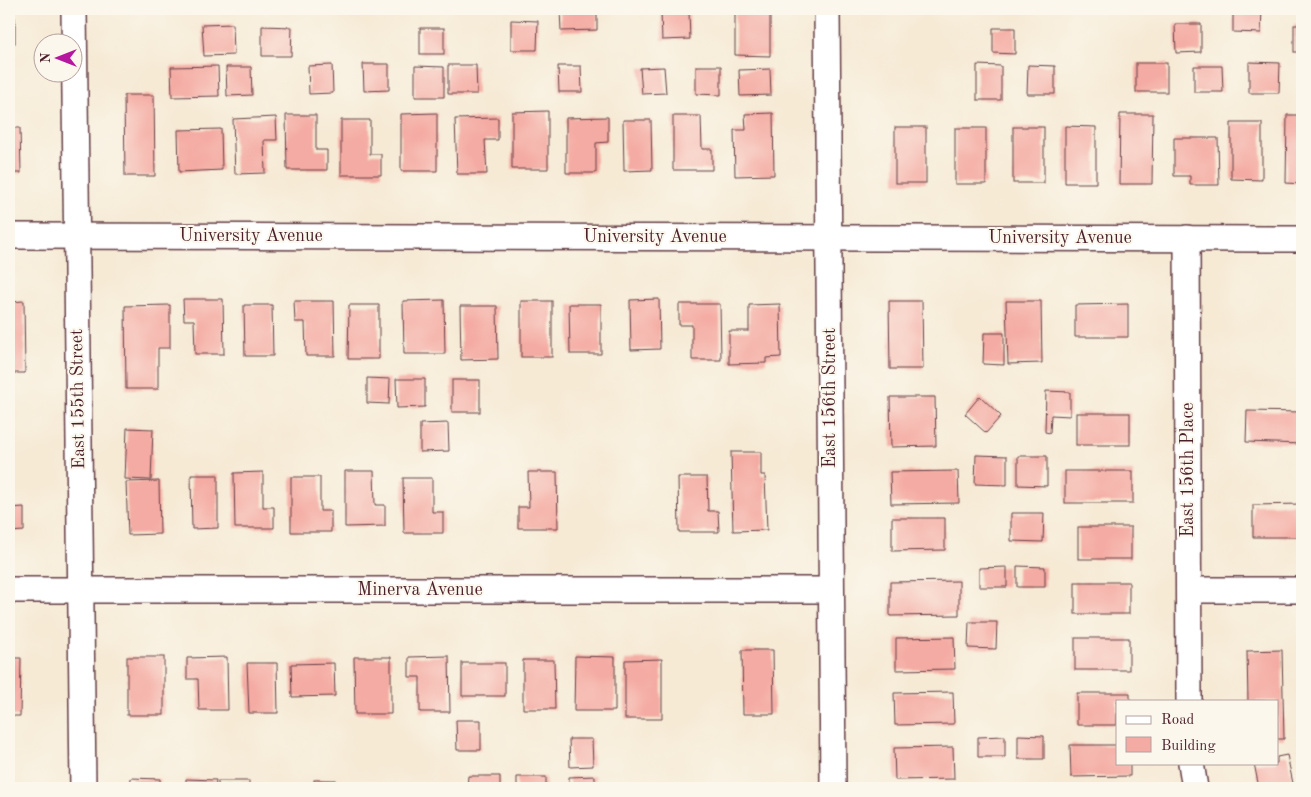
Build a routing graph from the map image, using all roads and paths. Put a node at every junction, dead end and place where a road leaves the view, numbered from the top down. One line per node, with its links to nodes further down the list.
1 (74, 9): 4 (street, East 155th Street)
2 (826, 9): 5 (street, East 156th Street)
3 (9, 236): 4 (street, University Avenue)
4 (76, 236): 5 (street, University Avenue); 9 (street, East 155th Street)
5 (829, 238): 6 (street, University Avenue); 10 (street, East 156th Street)
6 (1187, 238): 7 (street, University Avenue); 11 (street, East 156th Place)
7 (1302, 239)
8 (9, 590): 9 (street, Minerva Avenue)
9 (80, 590): 10 (street, Minerva Avenue); 15 (street, East 155th Street)
10 (832, 590): 16 (street, East 156th Street)
11 (1189, 590): 12 (street); 13 (street, East 156th Place)
12 (1302, 590)
13 (1189, 700)
14 (1191, 764): 17 (street)
15 (83, 788)
16 (833, 788)
17 (1196, 788)

